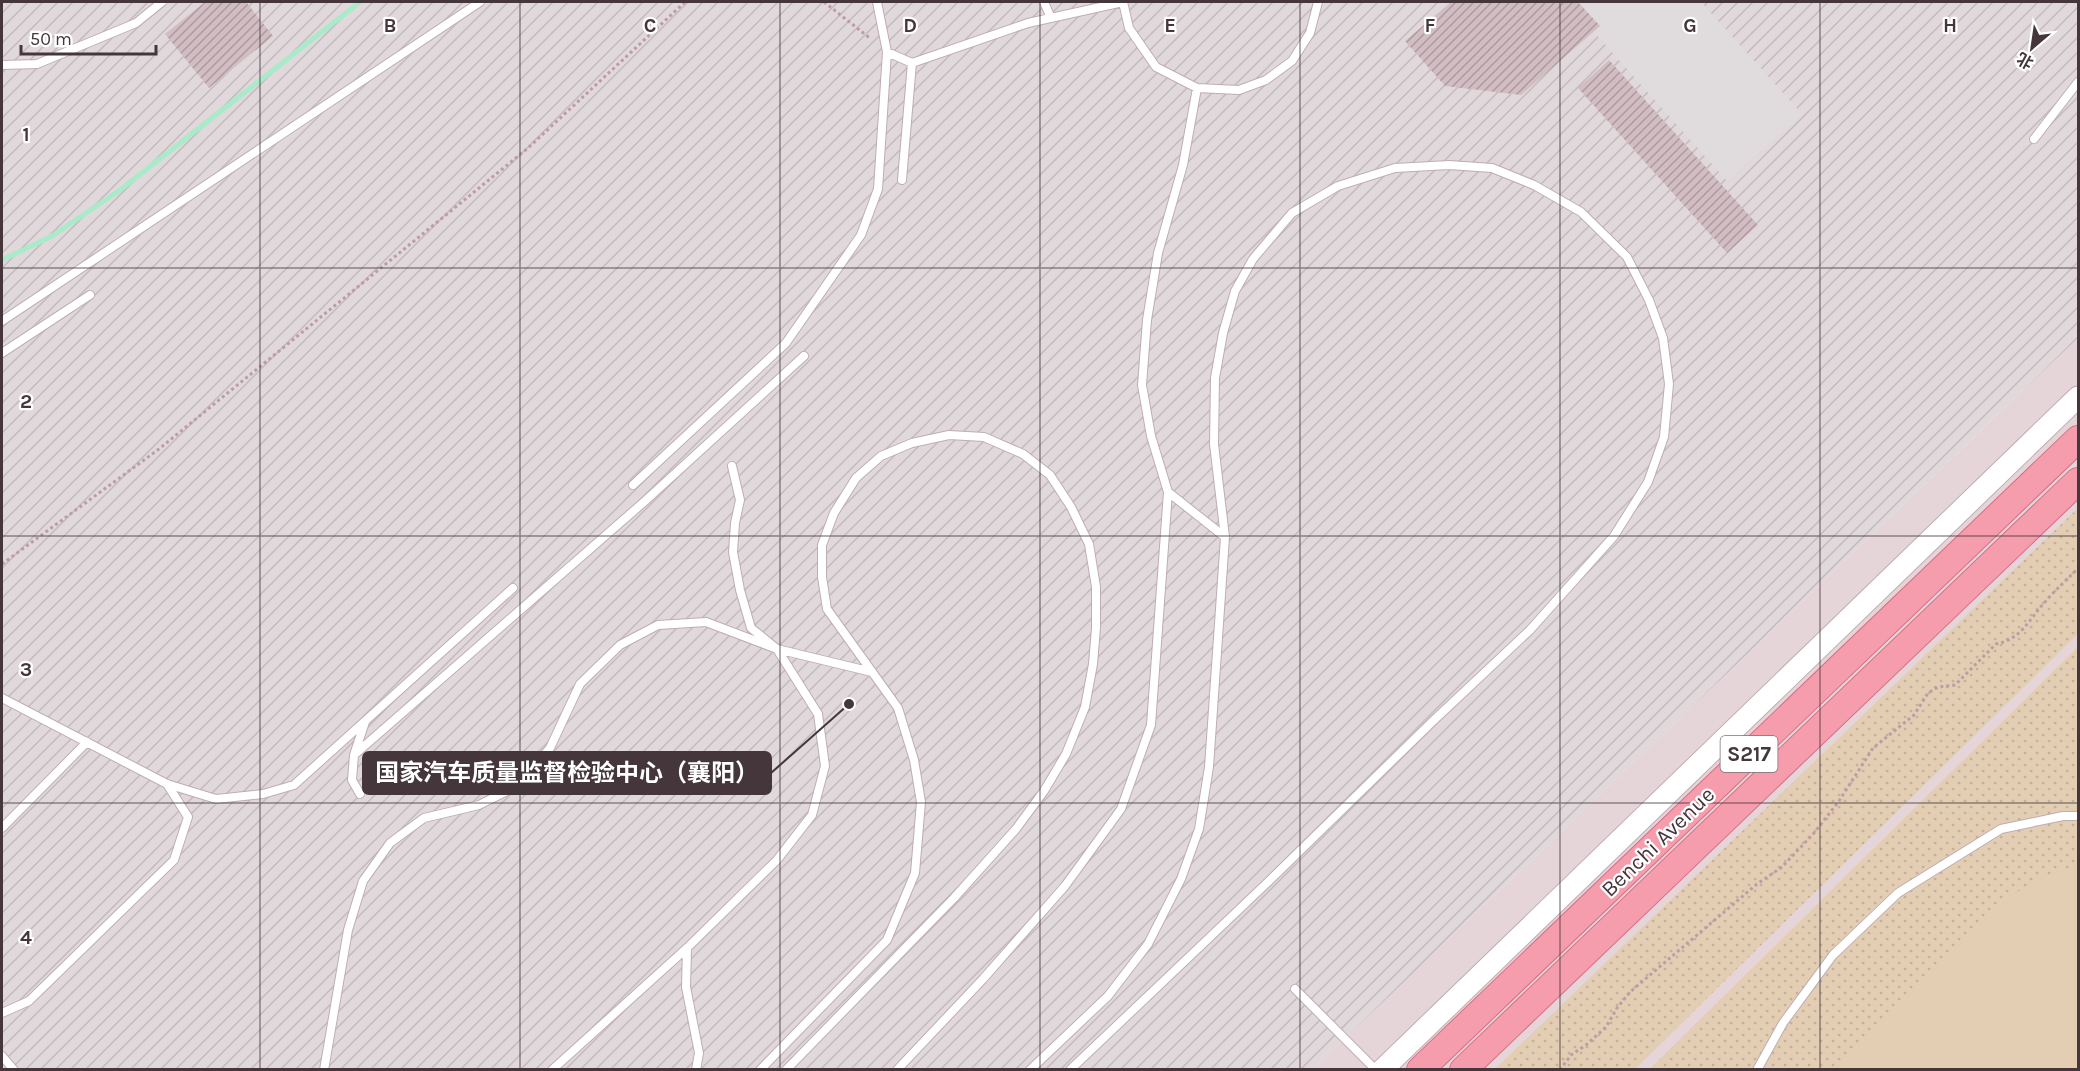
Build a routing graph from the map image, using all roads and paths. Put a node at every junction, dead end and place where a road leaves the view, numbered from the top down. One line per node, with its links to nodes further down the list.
1 (162, 2): 12 (lane)
2 (480, 2): 18 (lane)
3 (685, 2): 28 (path)
4 (824, 2): 10 (path)
5 (877, 2): 10 (lane)
6 (1044, 2): 9 (lane)
7 (1123, 2): 9 (lane); 14 (lane)
8 (1318, 2): 14 (lane)
9 (1051, 18): 11 (lane)
10 (887, 52): 11 (lane); 25 (lane)
11 (912, 63): 16 (lane)
12 (2, 65)
13 (2079, 82): 15 (lane)
14 (1197, 88): 26 (lane)
15 (2034, 139)
16 (902, 180)
17 (90, 295): 19 (lane)
18 (2, 321)
19 (2, 353)
20 (804, 356): 36 (lane)
21 (2079, 397): 55 (street)
22 (2079, 440): 56 (main road, Benchi Avenue / S217)
23 (732, 466): 31 (lane)
24 (2079, 481): 57 (main road, Benchi Avenue / S217)
25 (633, 485)
26 (1168, 492): 27 (lane); 51 (lane)
27 (1225, 537): 52 (lane); 53 (lane)
28 (2, 564)
29 (2079, 568): 58 (path)
30 (513, 588): 34 (lane)
31 (777, 649): 32 (lane); 41 (lane); 46 (lane)
32 (872, 672): 49 (lane); 50 (lane)
33 (2, 698): 35 (lane)
34 (365, 721): 36 (lane); 37 (lane)
35 (87, 742): 37 (lane); 40 (lane)
36 (354, 755): 38 (lane)
37 (167, 784): 43 (lane)
38 (360, 794)
39 (2079, 816): 59 (lane)
40 (2, 828)
41 (687, 948): 47 (lane); 48 (lane)
42 (1295, 989): 54 (lane)
43 (2, 1012)
44 (2, 1056): 45 (lane)
45 (14, 1070)
46 (324, 1070)
47 (552, 1070)
48 (696, 1070)
49 (760, 1070)
50 (786, 1070)
51 (897, 1070)
52 (1030, 1070)
53 (1070, 1070)
54 (1376, 1070)
55 (1382, 1070)
56 (1420, 1070)
57 (1462, 1070)
58 (1560, 1070)
59 (1758, 1070)

